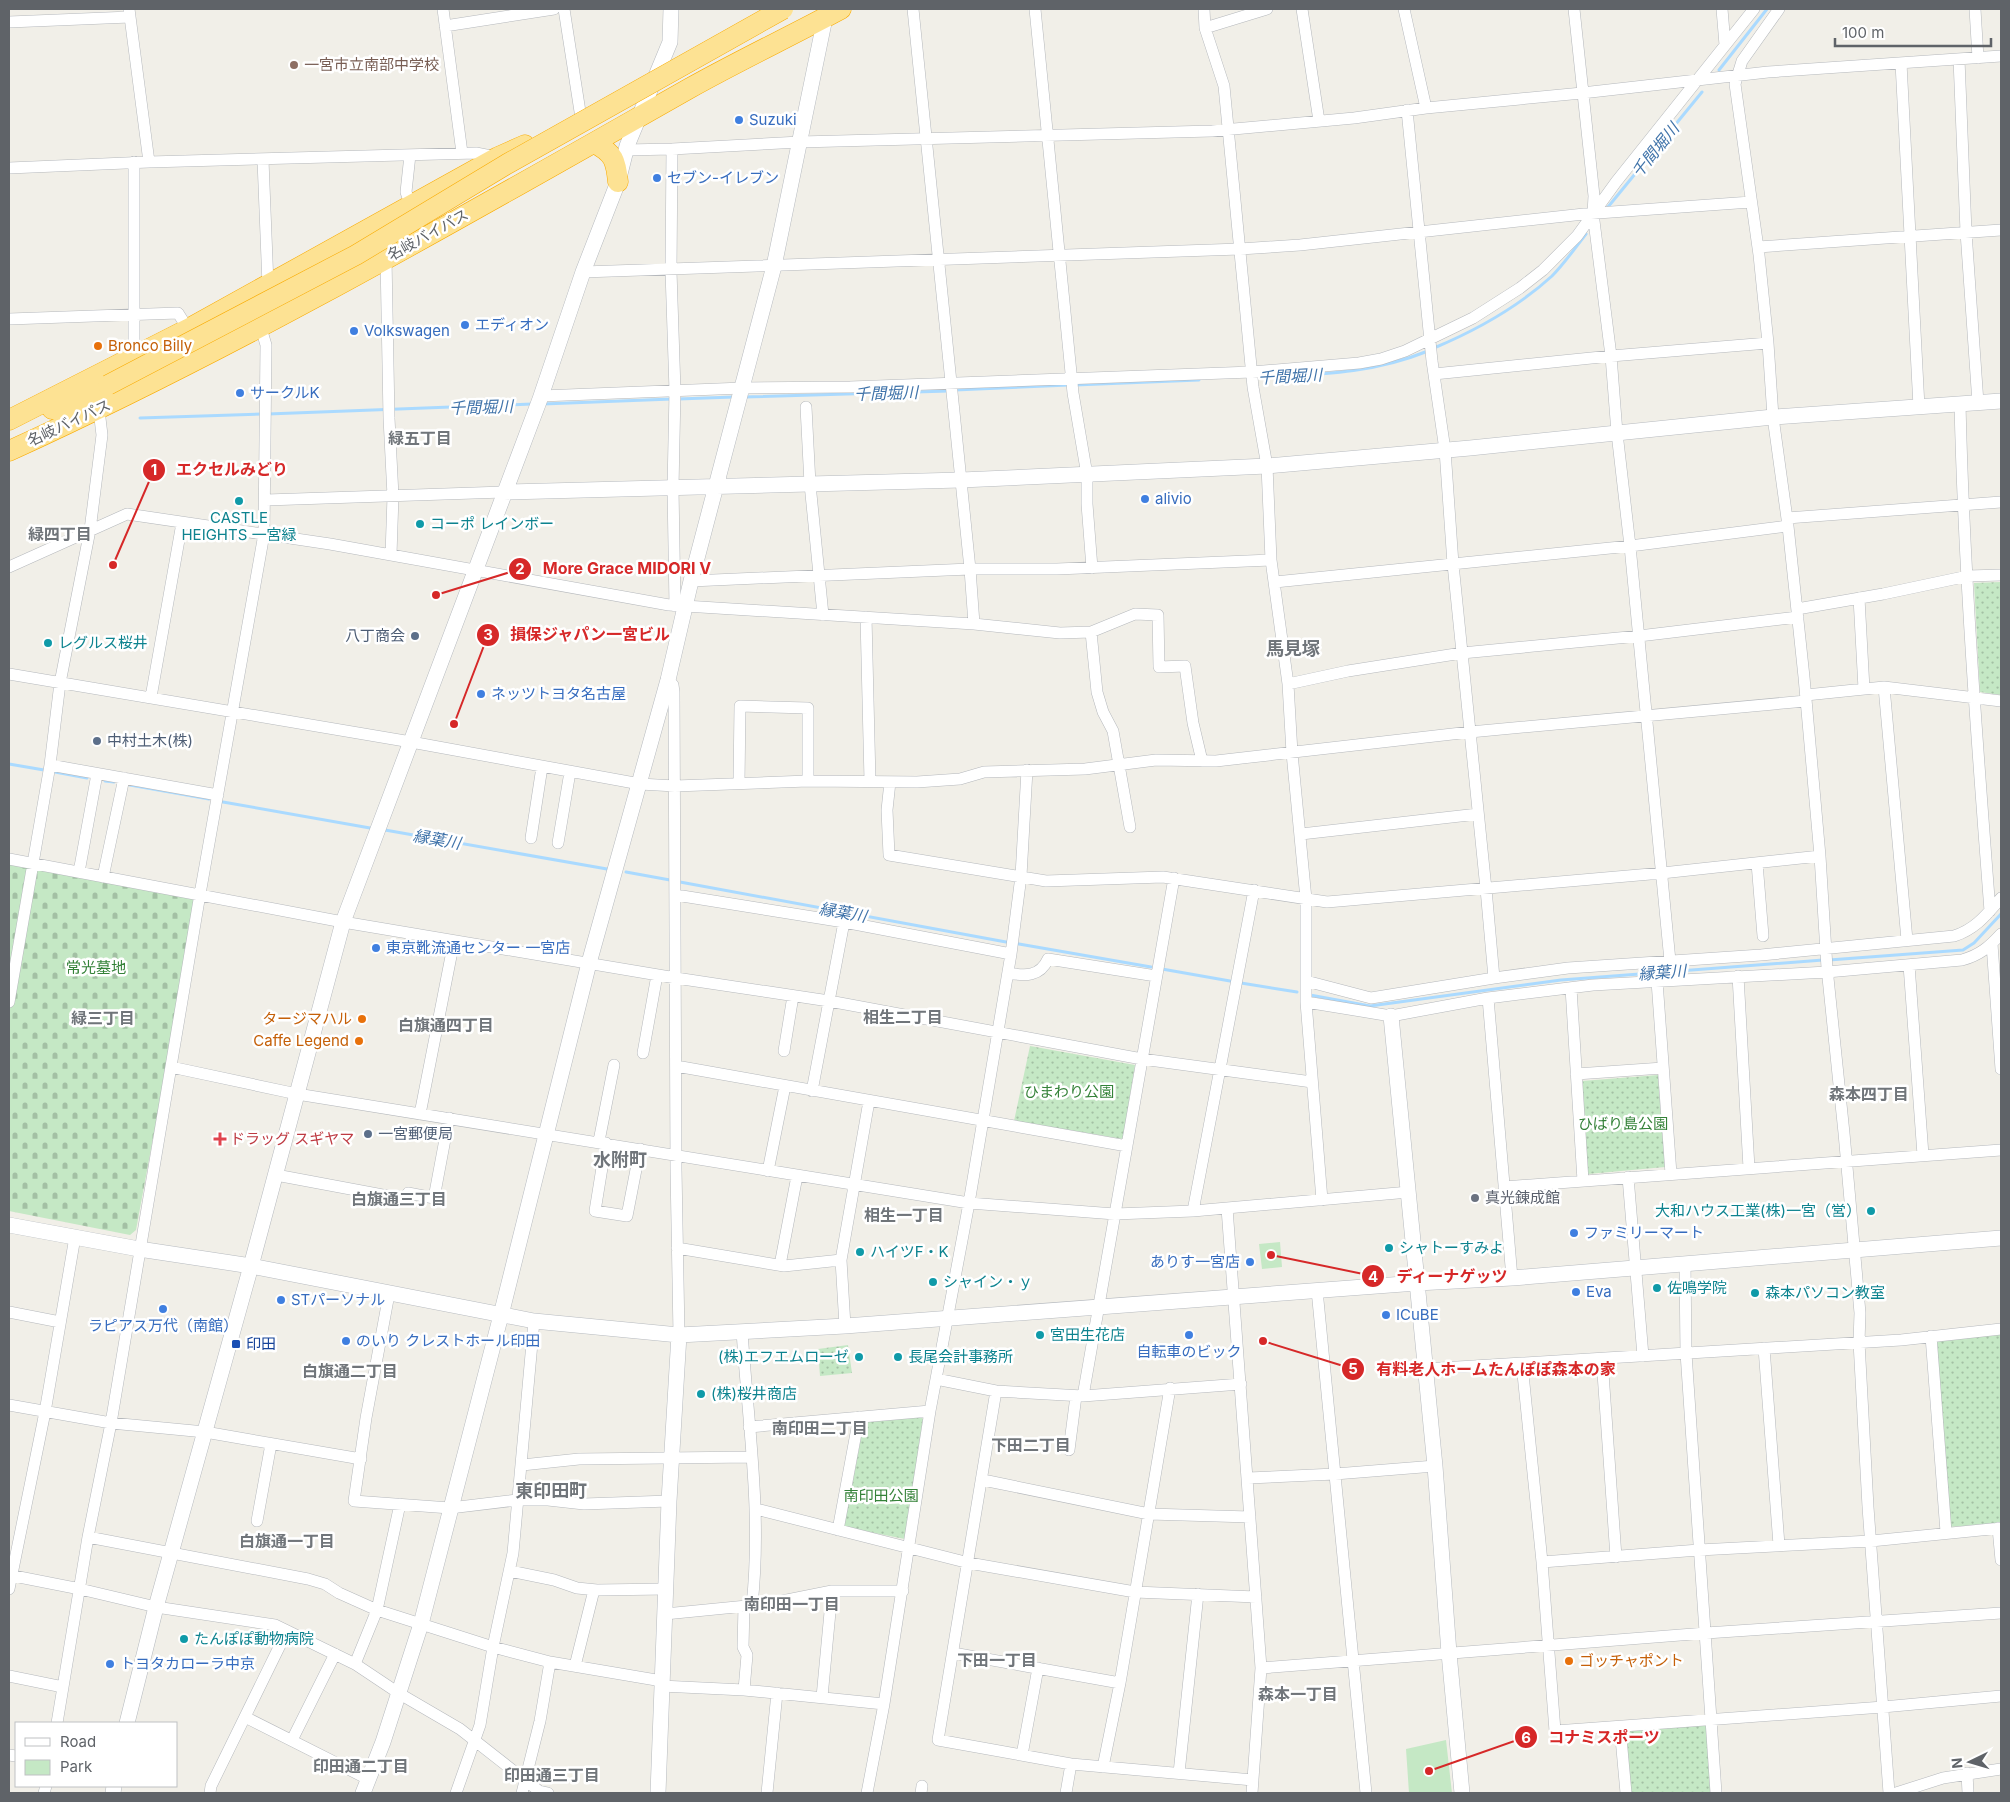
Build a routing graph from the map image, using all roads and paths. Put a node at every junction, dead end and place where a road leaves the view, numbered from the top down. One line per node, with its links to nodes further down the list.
1 (443, 9): 22 (street)
2 (554, 9): 22 (street)
3 (564, 9): 36 (street)
4 (671, 9): 29 (street)
5 (776, 9): 29 (highway, 名岐バイパス)
6 (783, 9): 91 (highway, bridge)
7 (913, 9): 40 (street)
8 (1035, 9): 39 (street)
9 (1204, 9): 23 (street)
10 (1267, 9): 23 (street)
11 (1302, 9): 37 (street)
12 (1404, 9): 33 (street)
13 (1574, 9): 32 (street)
14 (1722, 9): 24 (street)
15 (1754, 9): 24 (street)
16 (1779, 9): 30 (street)
17 (1975, 9): 26 (street)
18 (130, 13): 20 (street); 50 (street)
19 (833, 13): 35 (highway, 名岐バイパス); 41 (street)
20 (55, 15): 21 (street)
21 (9, 22)
22 (445, 26): 45 (street)
23 (1206, 28): 38 (street)
24 (1725, 45): 31 (street)
25 (2001, 56): 26 (street)
26 (1978, 58): 27 (street)
27 (1959, 59): 28 (street); 58 (street)
28 (1900, 63): 30 (street); 59 (street)
29 (658, 75): 35 (street); 36 (highway, 名岐バイパス)
30 (1738, 76): 31 (street); 53 (street)
31 (1697, 81): 32 (street); 55 (street)
32 (1582, 93): 33 (street); 55 (street)
33 (1426, 108): 34 (street)
34 (1407, 110): 37 (street); 56 (street)
35 (640, 117): 42 (highway, 名岐バイパス); 44 (street)
36 (581, 118): 47 (highway, 名岐バイパス)
37 (1319, 121): 38 (street)
38 (1229, 130): 39 (street); 61 (street)
39 (1048, 135): 40 (street); 62 (street)
40 (927, 138): 41 (street); 64 (street)
41 (800, 142): 43 (street); 65 (street)
42 (594, 143): 52 (highway); 63 (highway, 名岐バイパス)
43 (672, 149): 44 (street); 66 (street)
44 (626, 150): 52 (street)
45 (462, 153): 46 (street); 47 (street)
46 (410, 155): 48 (street); 54 (street)
47 (498, 157): 54 (highway, 名岐バイパス)
48 (263, 160): 50 (street); 68 (street)
49 (134, 162): 50 (street); 51 (street); 69 (street)
50 (149, 162)
51 (9, 168)
52 (618, 182): 67 (street)
53 (1752, 202): 55 (street); 60 (street)
54 (411, 207): 68 (highway, 名岐バイパス)
55 (1593, 213): 56 (street); 73 (street); 76 (street)
56 (1419, 230): 61 (street); 73 (street)
57 (2001, 230): 58 (street)
58 (1966, 232): 59 (street); 85 (street)
59 (1910, 236): 60 (street); 88 (street)
60 (1758, 247): 74 (street)
61 (1240, 249): 62 (street); 77 (street)
62 (1060, 256): 64 (street); 79 (street)
63 (386, 258): 72 (highway, 名岐バイパス); 102 (street)
64 (940, 261): 65 (street); 80 (street)
65 (774, 266): 66 (street); 81 (street)
66 (671, 271): 67 (street); 82 (street)
67 (583, 272): 83 (street)
68 (268, 285): 71 (highway, 名岐バイパス)
69 (133, 314): 70 (street); 71 (street); 75 (street)
70 (9, 319)
71 (188, 328): 75 (highway, 名岐バイパス)
72 (261, 328): 89 (highway, 名岐バイパス); 103 (street)
73 (1430, 342): 77 (street); 78 (street)
74 (1768, 343): 76 (street); 90 (street)
75 (134, 355): 91 (highway, 名岐バイパス)
76 (1611, 356): 78 (street); 92 (street)
77 (1252, 373): 79 (street); 95 (street)
78 (1434, 374): 93 (street)
79 (1072, 384): 80 (street); 96 (street)
80 (951, 388): 81 (street); 97 (street)
81 (741, 394): 82 (street); 99 (street)
82 (675, 397): 83 (street); 100 (street)
83 (539, 401): 101 (street)
84 (2001, 401): 85 (street)
85 (1978, 403): 86 (street)
86 (1960, 404): 88 (street); 105 (street)
87 (806, 407): 98 (street)
88 (1919, 407): 90 (street)
89 (99, 410): 94 (highway, 名岐バイパス); 108 (street)
90 (1773, 417): 92 (street); 106 (street)
91 (12, 419)
92 (1617, 433): 93 (street); 110 (street)
93 (1445, 450): 95 (street); 113 (street)
94 (9, 451)
95 (1267, 466): 96 (street); 112 (street)
96 (1087, 474): 97 (street); 115 (street)
97 (961, 480): 98 (street); 117 (street)
98 (810, 484): 99 (street); 118 (street)
99 (716, 487): 100 (street); 121 (street)
100 (673, 488): 101 (street); 124 (street)
101 (504, 492): 102 (street); 116 (street)
102 (393, 496): 103 (street); 111 (street)
103 (266, 500): 109 (street)
104 (2001, 502): 105 (street)
105 (1962, 505): 106 (street); 120 (street)
106 (1788, 522): 110 (street); 125 (street)
107 (182, 523): 108 (street); 109 (street); 138 (street)
108 (90, 530): 114 (street); 134 (street)
109 (264, 534): 111 (street); 142 (street)
110 (1630, 546): 113 (street); 130 (street)
111 (390, 556): 116 (street)
112 (1271, 560): 115 (street); 122 (street)
113 (1453, 564): 122 (street); 131 (street)
114 (9, 567)
115 (1092, 568): 117 (street)
116 (474, 569): 124 (street); 145 (street)
117 (970, 569): 118 (street); 128 (street)
118 (820, 575): 121 (street); 126 (street)
119 (2001, 575): 120 (street)
120 (1968, 576): 123 (street); 140 (street)
121 (691, 581): 124 (street)
122 (1275, 582): 135 (street)
123 (1860, 598): 125 (street); 137 (street)
124 (680, 606): 126 (street); 133 (street)
125 (1797, 613): 130 (street); 139 (street)
126 (824, 615): 127 (street)
127 (866, 617): 128 (street); 156 (street)
128 (974, 624): 129 (street)
129 (1092, 632): 147 (street); 149 (street)
130 (1638, 636): 131 (street); 143 (street)
131 (1462, 653): 135 (street); 144 (street)
132 (9, 674): 134 (street)
133 (668, 680): 159 (street); 160 (street)
134 (60, 683): 138 (street); 148 (street)
135 (1288, 684): 146 (street)
136 (1884, 687): 137 (street); 140 (street); 188 (street)
137 (1864, 689): 139 (street)
138 (151, 697): 142 (street)
139 (1806, 698): 143 (street); 167 (street)
140 (1973, 698): 141 (street); 182 (street)
141 (2001, 701)
142 (232, 712): 145 (street); 161 (street)
143 (1646, 716): 144 (street); 172 (street)
144 (1470, 732): 146 (street); 162 (street)
145 (411, 742): 150 (street); 183 (street)
146 (1292, 752): 147 (street); 164 (street)
147 (1202, 761): 149 (street)
148 (50, 765): 153 (street); 170 (street)
149 (1120, 765): 151 (street); 163 (street)
150 (542, 767): 152 (street); 165 (street)
151 (1027, 770): 157 (street); 173 (street)
152 (570, 772): 159 (street); 166 (street)
153 (98, 774): 154 (street); 171 (street)
154 (124, 778): 161 (street); 174 (street)
155 (808, 781): 156 (street); 158 (street); 158 (street)
156 (870, 781): 157 (street)
157 (890, 782): 173 (street)
158 (739, 783): 160 (street)
159 (640, 784): 160 (street); 195 (street)
160 (675, 786): 179 (street)
161 (218, 795): 178 (street)
162 (1478, 814): 164 (street); 176 (street)
163 (1130, 827)
164 (1301, 834): 181 (street)
165 (530, 838)
166 (558, 843)
167 (1820, 856): 169 (street); 190 (street)
168 (9, 859): 170 (street)
169 (1757, 863): 172 (street); 186 (street)
170 (32, 864): 171 (street); 210 (street)
171 (79, 872): 174 (street)
172 (1662, 873): 176 (street); 194 (street)
173 (1021, 876): 175 (street); 191 (street)
174 (103, 877): 178 (street)
175 (1174, 878): 177 (street); 200 (street)
176 (1486, 889): 181 (street); 203 (street)
177 (1254, 890): 181 (street); 220 (street)
178 (200, 894): 183 (street); 219 (street)
179 (676, 895): 184 (street); 202 (street)
180 (2001, 898): 182 (street)
181 (1306, 899): 204 (street)
182 (1990, 911): 188 (street)
183 (343, 922): 187 (street); 227 (street)
184 (844, 922): 191 (street); 209 (street)
185 (2001, 934): 189 (street)
186 (1763, 936)
187 (454, 940): 195 (street); 229 (street)
188 (1907, 940): 190 (street)
189 (1992, 944): 192 (street); 193 (street)
190 (1825, 950): 194 (street); 197 (street)
191 (1011, 954): 198 (street)
192 (1997, 958): 193 (street); 222 (street)
193 (1962, 960): 196 (street)
194 (1670, 961): 203 (street)
195 (589, 963): 199 (street); 232 (street)
196 (1909, 965): 197 (street); 238 (street)
197 (1827, 970): 201 (street); 239 (street)
198 (1008, 972): 200 (street); 213 (street)
199 (657, 975): 202 (street); 215 (street)
200 (1156, 976): 216 (street)
201 (1738, 976): 205 (street); 240 (street)
202 (676, 978): 207 (street); 218 (street)
203 (1494, 978): 204 (street)
204 (1306, 981): 211 (street)
205 (1657, 981): 206 (street); 221 (street)
206 (1571, 988): 208 (street); 223 (street)
207 (793, 996): 209 (street); 214 (street)
208 (1488, 998): 212 (street); 248 (street)
209 (829, 1001): 213 (street); 226 (street)
210 (9, 1002)
211 (1306, 1002): 212 (street); 224 (street)
212 (1391, 1016): 249 (street)
213 (997, 1032): 216 (street); 231 (street)
214 (784, 1051)
215 (643, 1053)
216 (1142, 1059): 220 (street); 234 (street)
217 (614, 1065): 233 (street)
218 (676, 1066): 225 (street); 237 (street)
219 (171, 1067): 227 (street); 259 (street)
220 (1220, 1068): 224 (street); 253 (street)
221 (1663, 1068): 223 (street); 242 (street)
222 (2001, 1069)
223 (1576, 1074): 246 (street)
224 (1312, 1082): 250 (street)
225 (785, 1086): 226 (street); 241 (street)
226 (812, 1091): 228 (street)
227 (297, 1094): 229 (street); 243 (street)
228 (869, 1101): 231 (street); 247 (street)
229 (420, 1114): 230 (street)
230 (449, 1118): 232 (street); 243 (street)
231 (982, 1120): 234 (street); 251 (street)
232 (547, 1134): 233 (street); 273 (street)
233 (602, 1142): 235 (street); 235 (street)
234 (1127, 1146): 254 (street)
235 (640, 1149): 237 (street)
236 (2001, 1150): 238 (street)
237 (676, 1155): 241 (street); 258 (street)
238 (1923, 1155): 239 (street)
239 (1846, 1160): 240 (street); 260 (street)
240 (1749, 1168): 242 (street)
241 (768, 1171): 244 (street)
242 (1671, 1174): 245 (street)
243 (276, 1175): 264 (street)
244 (797, 1176): 247 (street); 263 (street)
245 (1628, 1177): 246 (street); 265 (street)
246 (1583, 1181): 248 (street)
247 (855, 1185): 251 (street); 261 (street)
248 (1504, 1187): 266 (street)
249 (1409, 1192): 250 (street); 267 (street)
250 (1322, 1200): 252 (street)
251 (969, 1203): 254 (street); 274 (street)
252 (1228, 1208): 253 (street); 270 (street)
253 (1193, 1211): 254 (street)
254 (1115, 1214): 271 (street)
255 (9, 1225): 256 (street)
256 (75, 1237): 259 (street); 276 (street)
257 (2001, 1238): 260 (street)
258 (677, 1248): 263 (street); 280 (street)
259 (139, 1250): 264 (street); 298 (street)
260 (1854, 1250): 262 (street); 282 (street)
261 (841, 1260): 263 (street); 277 (street)
262 (1685, 1264): 265 (street); 284 (street)
263 (780, 1265)
264 (251, 1266): 269 (street); 300 (street)
265 (1636, 1268): 266 (street); 285 (street)
266 (1512, 1278): 267 (street)
267 (1417, 1283): 268 (street); 288 (street)
268 (1317, 1290): 270 (street); 308 (street)
269 (389, 1294): 273 (street); 305 (street)
270 (1233, 1296): 271 (street); 290 (street)
271 (1099, 1306): 274 (street); 293 (street)
272 (9, 1312): 276 (street)
273 (501, 1315): 275 (street); 314 (street)
274 (947, 1318): 277 (street); 289 (street)
275 (534, 1321): 280 (street); 306 (street)
276 (60, 1322): 296 (street)
277 (845, 1326): 279 (street)
278 (2001, 1329): 281 (street)
279 (742, 1331): 280 (street); 299 (street)
280 (679, 1334): 304 (street)
281 (1931, 1336): 282 (street); 321 (street)
282 (1859, 1342): 283 (street); 323 (street)
283 (1764, 1348): 284 (street); 324 (street)
284 (1686, 1353): 285 (street); 326 (street)
285 (1643, 1356): 286 (street)
286 (1602, 1359): 287 (street); 328 (street)
287 (1522, 1364): 288 (street); 330 (street)
288 (1426, 1369): 307 (street)
289 (936, 1379): 292 (street); 295 (street)
290 (1241, 1384): 291 (street); 309 (street)
291 (1170, 1388): 293 (street); 316 (street)
292 (996, 1392): 293 (street); 310 (street)
293 (1080, 1396): 302 (street)
294 (9, 1405): 296 (street)
295 (930, 1411): 297 (street); 325 (street)
296 (45, 1412): 298 (street); 333 (street)
297 (859, 1417): 299 (street); 320 (street)
298 (110, 1423): 300 (street); 322 (street)
299 (749, 1426): 303 (street)
300 (205, 1432): 301 (street); 327 (street)
301 (271, 1444): 305 (street); 318 (street)
302 (1069, 1450)
303 (752, 1457): 304 (street); 315 (street)
304 (672, 1459): 306 (street); 312 (street)
305 (361, 1460): 313 (street)
306 (522, 1465): 311 (street)
307 (1435, 1466): 308 (street); 355 (street)
308 (1335, 1474): 309 (street); 357 (street)
309 (1248, 1478): 317 (street)
310 (982, 1480): 316 (street); 331 (street)
311 (518, 1500): 312 (street); 314 (street); 332 (street)
312 (670, 1501): 335 (street)
313 (400, 1504): 314 (street); 345 (street)
314 (450, 1508): 349 (street)
315 (756, 1509): 320 (street); 343 (street)
316 (1149, 1514): 317 (street); 340 (street)
317 (1250, 1517): 342 (street)
318 (257, 1521)
319 (2000, 1528): 321 (street); 329 (street)
320 (838, 1530): 325 (street)
321 (1946, 1532): 323 (street)
322 (88, 1538): 327 (street); 334 (street)
323 (1871, 1541): 324 (street); 348 (street)
324 (1779, 1545): 326 (street)
325 (909, 1547): 331 (street); 339 (street)
326 (1699, 1550): 328 (street); 351 (street)
327 (171, 1553): 344 (street); 345 (street)
328 (1616, 1557): 330 (street)
329 (2001, 1560)
330 (1542, 1562): 352 (street)
331 (969, 1563): 340 (street); 354 (street)
332 (510, 1571): 337 (street); 353 (street)
333 (10, 1576): 334 (street); 336 (street)
334 (80, 1589): 344 (street); 366 (street)
335 (666, 1589): 337 (street); 347 (street)
336 (9, 1590)
337 (594, 1590): 360 (street)
338 (832, 1591): 339 (street); 343 (street); 371 (street)
339 (903, 1591): 372 (street)
340 (1135, 1592): 341 (street); 364 (street)
341 (1198, 1594): 342 (street); 385 (street)
342 (1256, 1597): 362 (street)
343 (748, 1606): 347 (street); 367 (street)
344 (156, 1607): 350 (street); 377 (street)
345 (377, 1610): 349 (street); 359 (street)
346 (2001, 1613): 348 (street)
347 (665, 1614): 365 (street)
348 (1877, 1622): 351 (street); 373 (street)
349 (421, 1624): 353 (street); 369 (street)
350 (287, 1630): 356 (street); 374 (street)
351 (1706, 1633): 352 (street); 375 (street)
352 (1547, 1646): 355 (street); 378 (street)
353 (493, 1647): 358 (street); 380 (street)
354 (953, 1653): 361 (street); 381 (street)
355 (1449, 1653): 357 (street); 401 (street)
356 (335, 1654): 359 (street); 379 (street)
357 (1353, 1661): 362 (street); 400 (street)
358 (550, 1662): 360 (street); 388 (street)
359 (355, 1664): 369 (street)
360 (575, 1666): 365 (street)
361 (1038, 1668): 364 (street); 381 (street)
362 (1261, 1668): 389 (street)
363 (9, 1676): 366 (street)
364 (1120, 1682): 383 (street)
365 (662, 1683): 367 (street); 395 (street)
366 (63, 1687): 376 (street)
367 (744, 1690): 368 (street)
368 (777, 1693): 371 (street); 396 (street)
369 (400, 1694): 380 (street); 387 (street)
370 (2001, 1696): 373 (street)
371 (822, 1697): 372 (street)
372 (884, 1704): 397 (street)
373 (1883, 1707): 375 (street); 404 (street)
374 (246, 1717): 379 (street); 390 (street)
375 (1712, 1720): 378 (street); 403 (street)
376 (57, 1722)
377 (127, 1722)
378 (1620, 1727): 402 (street)
379 (292, 1740): 387 (street)
380 (474, 1742): 388 (street); 392 (street)
381 (1022, 1755): 382 (street)
382 (1071, 1764): 383 (street); 398 (street)
383 (1103, 1767): 385 (street)
384 (2001, 1769): 386 (street)
385 (1179, 1773): 389 (street)
386 (1967, 1773): 405 (street); 406 (street)
387 (368, 1779): 391 (street)
388 (526, 1780): 393 (street); 394 (street)
389 (1253, 1780): 399 (street)
390 (210, 1793)
391 (363, 1793)
392 (456, 1793)
393 (522, 1793)
394 (548, 1793)
395 (658, 1793)
396 (767, 1793)
397 (867, 1793)
398 (1066, 1793)
399 (1252, 1793)
400 (1366, 1793)
401 (1462, 1793)
402 (1626, 1793)
403 (1716, 1793)
404 (1889, 1793)
405 (1896, 1793)
406 (1968, 1793)

